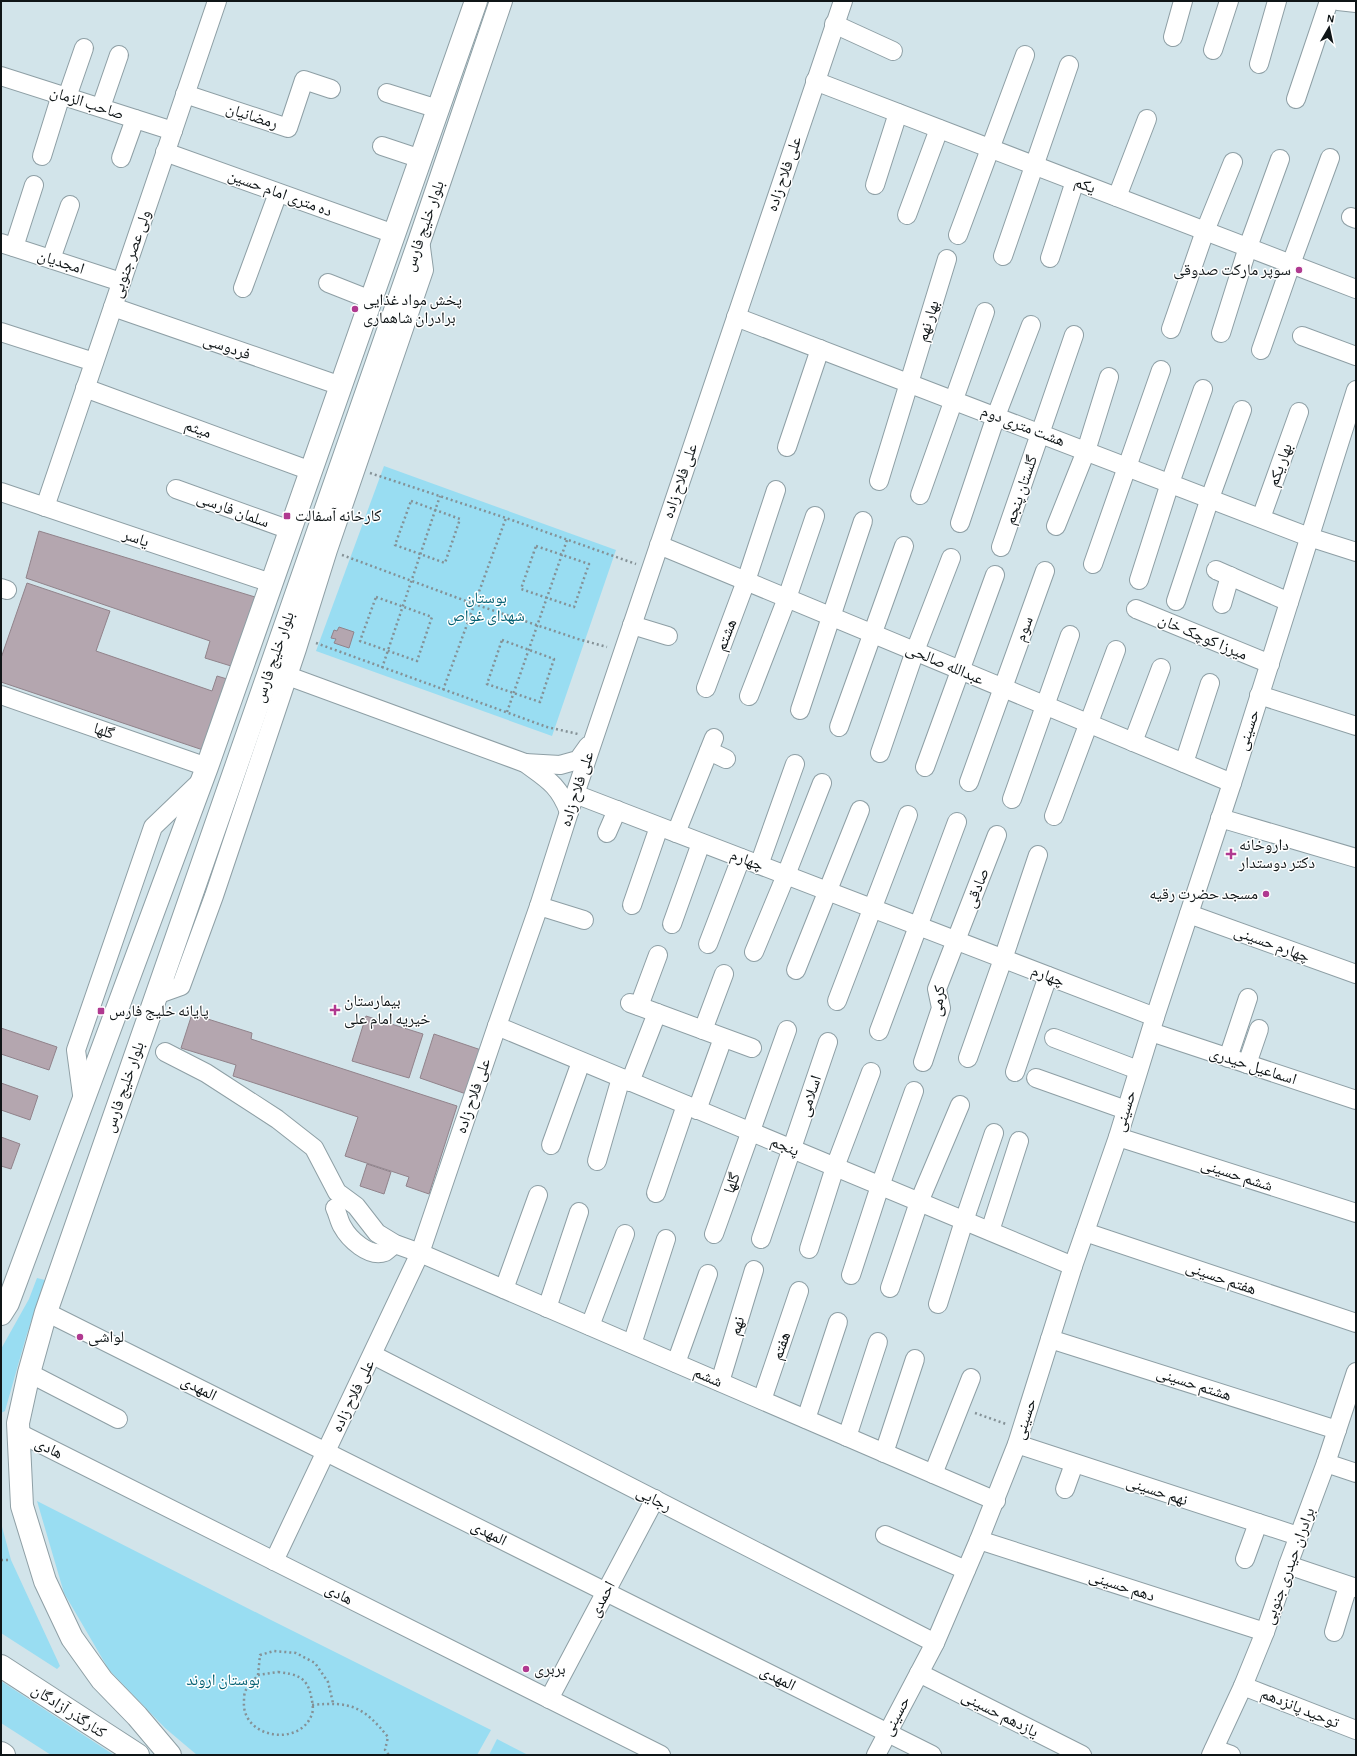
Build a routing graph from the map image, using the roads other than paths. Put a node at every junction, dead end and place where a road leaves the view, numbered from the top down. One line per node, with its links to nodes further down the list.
1 (217, 1): 24 (street, ولی عصر جنوبی)
2 (476, 1): 28 (main road, بلوار خلیج فارس)
3 (501, 1): 54 (main road, بلوار خلیج فارس)
4 (843, 1): 11 (street, علی فلاح زاده)
5 (1183, 1): 12 (street)
6 (1228, 1): 14 (street)
7 (1277, 1): 18 (street)
8 (1328, 1): 26 (street)
9 (1338, 1): 10 (street)
10 (1356, 3)
11 (834, 24): 15 (street); 21 (street, علی فلاح زاده)
12 (1173, 37)
13 (84, 48): 25 (street)
14 (1214, 50)
15 (892, 51)
16 (1025, 55): 35 (street)
17 (119, 56): 27 (street)
18 (1259, 64)
19 (1069, 65): 43 (street)
20 (1, 76): 25 (street, صاحب الزمان)
21 (815, 81): 29 (street, یکم); 69 (street, علی فلاح زاده)
22 (332, 89): 24 (street, رمضانیان)
23 (387, 93): 28 (street)
24 (185, 94): 33 (street, ولی عصر جنوبی)
25 (64, 96): 27 (street, صاحب الزمان); 37 (street)
26 (1296, 99)
27 (101, 107): 30 (street, صاحب الزمان)
28 (438, 109): 40 (main road, بلوار خلیج فارس)
29 (898, 113): 32 (street, یکم); 46 (street)
30 (135, 119): 33 (street, صاحب الزمان); 38 (street)
31 (1147, 119): 48 (street)
32 (939, 129): 35 (street, یکم); 50 (street)
33 (173, 131): 36 (street, ولی عصر جنوبی)
34 (382, 146): 40 (street)
35 (990, 148): 43 (street, یکم); 53 (street)
36 (165, 152): 47 (street, ده متری امام حسین); 62 (street, ولی عصر جنوبی)
37 (42, 156)
38 (121, 158)
39 (1330, 158): 61 (street)
40 (420, 159): 52 (main road, بلوار خلیج فارس)
41 (1280, 160): 56 (street)
42 (1233, 162): 51 (street)
43 (1033, 165): 44 (street, یکم); 57 (street)
44 (1075, 181): 48 (street, یکم); 58 (street)
45 (34, 185): 55 (street)
46 (875, 185)
47 (278, 193): 52 (street, ده متری امام حسین); 64 (street)
48 (1118, 197): 51 (street, یکم)
49 (70, 205): 59 (street)
50 (907, 215)
51 (1205, 231): 56 (street, یکم); 71 (street)
52 (394, 234): 66 (main road, بلوار خلیج فارس)
53 (958, 235)
54 (420, 239): 137 (street); 197 (main road, بلوار خلیج فارس)
55 (7, 245): 59 (street, امجدیان)
56 (1248, 247): 61 (street, یکم); 73 (street)
57 (1003, 256)
58 (1050, 258)
59 (51, 259): 62 (street, امجدیان)
60 (947, 259): 82 (street, بهار نهم)
61 (1291, 264): 65 (street, یکم); 77 (street)
62 (121, 282): 67 (street, ولی عصر جنوبی)
63 (328, 282): 66 (street)
64 (243, 288)
65 (1356, 289)
66 (371, 300): 83 (main road, بلوار خلیج فارس)
67 (113, 307): 79 (street, ولی عصر جنوبی); 83 (street, فردوسی)
68 (985, 312): 87 (street)
69 (736, 316): 76 (street, هشت متری دوم); 111 (street, علی فلاح زاده)
70 (1031, 325): 90 (street)
71 (1170, 329)
72 (1, 332): 79 (street)
73 (1221, 333)
74 (1074, 335): 91 (street, گلستان پنجم)
75 (1302, 336): 78 (street)
76 (820, 349): 82 (street, هشت متری دوم); 92 (street)
77 (1261, 350)
78 (1356, 356)
79 (94, 362): 84 (street, ولی عصر جنوبی)
80 (1161, 370): 94 (street)
81 (1109, 377): 93 (street)
82 (909, 383): 87 (street, هشت متری دوم); 96 (street, بهار نهم)
83 (341, 386): 95 (main road, بلوار خلیج فارس)
84 (85, 388): 95 (street, میثم); 103 (street, ولی عصر جنوبی)
85 (1203, 390): 97 (street)
86 (1356, 390): 110 (street, حسینی)
87 (954, 400): 90 (street, هشت متری دوم); 101 (street)
88 (1242, 410): 102 (street)
89 (1299, 412): 105 (street, بهار یکم)
90 (996, 416): 91 (street, هشت متری دوم); 107 (street)
91 (1041, 433): 93 (street, هشت متری دوم); 113 (street, گلستان پنجم)
92 (787, 447)
93 (1086, 451): 94 (street, هشت متری دوم); 108 (street)
94 (1126, 466): 97 (street, هشت متری دوم); 116 (street)
95 (311, 470): 109 (main road, بلوار خلیج فارس)
96 (879, 481)
97 (1170, 483): 102 (street, هشت متری دوم); 119 (street)
98 (176, 489): 109 (street, سلمان فارسی)
99 (776, 490): 120 (street, هشتم)
100 (1, 492): 103 (street, یاسر)
101 (920, 495)
102 (1210, 498): 105 (street, هشت متری دوم); 123 (street)
103 (44, 507): 121 (street, یاسر)
104 (816, 516): 122 (street)
105 (1261, 518): 110 (street, هشت متری دوم)
106 (863, 521): 127 (street)
107 (960, 523)
108 (1056, 526)
109 (290, 530): 121 (main road, بلوار خلیج فارس)
110 (1309, 536): 114 (street, هشت متری دوم); 124 (street, حسینی)
111 (659, 545): 120 (street, عبدالله صالحی); 128 (street, علی فلاح زاده)
112 (904, 546): 129 (street)
113 (1001, 548)
114 (1356, 552)
115 (951, 558): 133 (street)
116 (1093, 564)
117 (1045, 571): 140 (street, سوم)
118 (995, 575): 136 (street)
119 (1139, 580)
120 (746, 581): 122 (street, عبدالله صالحی); 139 (street, هشتم)
121 (271, 583): 157 (main road, بلوار خلیج فارس)
122 (787, 598): 127 (street, عبدالله صالحی); 143 (street)
123 (1176, 601)
124 (1289, 602): 125 (street); 134 (street, حسینی)
125 (1222, 604)
126 (1136, 609): 134 (street, میرزا کوچک خان)
127 (831, 616): 129 (street, عبدالله صالحی); 145 (street)
128 (632, 625): 131 (street); 149 (street, علی فلاح زاده)
129 (872, 633): 133 (street, عبدالله صالحی); 148 (street)
130 (1070, 635): 144 (street)
131 (668, 636)
132 (1116, 650): 146 (street)
133 (915, 651): 136 (street, عبدالله صالحی); 151 (street)
134 (1270, 664): 142 (street, حسینی)
135 (1161, 668): 150 (street)
136 (959, 670): 140 (street, عبدالله صالحی); 156 (street)
137 (288, 676): 153 (street); 197 (street)
138 (1210, 683): 154 (street)
139 (706, 688)
140 (1003, 688): 144 (street, عبدالله صالحی); 158 (street, سوم)
141 (1, 695): 157 (street, گلها)
142 (1260, 695): 147 (street); 160 (street, حسینی)
143 (749, 696)
144 (1046, 705): 146 (street, عبدالله صالحی); 162 (street)
145 (800, 710)
146 (1089, 723): 150 (street, عبدالله صالحی); 167 (street)
147 (1356, 726)
148 (839, 727)
149 (594, 738): 153 (street); 161 (street, علی فلاح زاده)
150 (1134, 742): 154 (street, عبدالله صالحی)
151 (880, 753)
152 (726, 759): 172 (street)
153 (525, 763): 165 (street)
154 (1184, 763): 160 (street, عبدالله صالحی)
155 (795, 764): 178 (street)
156 (925, 767)
157 (205, 774): 224 (main road, بلوار خلیج فارس); 224 (street)
158 (969, 782)
159 (822, 783): 179 (street)
160 (1232, 783): 168 (street, حسینی)
161 (575, 794): 163 (street, چهارم); 165 (street, علی فلاح زاده)
162 (1012, 799)
163 (617, 810): 170 (street, چهارم); 171 (street)
164 (860, 810): 180 (street)
165 (569, 812): 182 (street, علی فلاح زاده)
166 (908, 815): 183 (street)
167 (1054, 816)
168 (1220, 818): 177 (street); 184 (street, حسینی)
169 (958, 822): 187 (street)
170 (659, 826): 172 (street, چهارم); 181 (street)
171 (607, 833)
172 (676, 833): 174 (street, چهارم)
173 (997, 835): 188 (street, صادقی)
174 (701, 843): 176 (street, چهارم); 186 (street)
175 (1038, 855): 192 (street)
176 (741, 858): 178 (street, چهارم); 189 (street)
177 (1356, 858)
178 (758, 865): 179 (street, چهارم)
179 (786, 875): 180 (street, چهارم); 190 (street)
180 (828, 891): 183 (street, چهارم); 193 (street)
181 (632, 905)
182 (539, 906): 185 (street); 202 (street, علی فلاح زاده)
183 (872, 908): 187 (street, چهارم); 199 (street)
184 (1189, 914): 195 (street, چهارم حسینی); 201 (street, حسینی)
185 (584, 920)
186 (672, 924)
187 (918, 926): 188 (street, چهارم); 206 (street)
188 (956, 941): 192 (street, چهارم); 215 (street, کرمی)
189 (708, 944)
190 (754, 952)
191 (658, 954): 200 (street)
192 (1003, 959): 196 (street, چهارم); 212 (street)
193 (796, 970)
194 (724, 974): 204 (street)
195 (1356, 974)
196 (1048, 976): 201 (street, چهارم); 219 (street)
197 (156, 995): 263 (main road, بلوار خلیج فارس)
198 (1248, 998): 213 (street)
199 (837, 1001)
200 (657, 1013): 204 (street); 221 (street)
201 (1153, 1024): 213 (street, اسماعیل حیدری); 217 (street, حسینی)
202 (496, 1026): 214 (street, پنجم); 252 (street, علی فلاح زاده)
203 (1258, 1029): 216 (street)
204 (703, 1030): 207 (street)
205 (787, 1030): 228 (street, گلها)
206 (879, 1031)
207 (723, 1038): 210 (street); 226 (street)
208 (1054, 1038): 217 (street, حسینی)
209 (828, 1042): 233 (street, اسلامی)
210 (752, 1048)
211 (165, 1052): 250 (street, ششم)
212 (968, 1058)
213 (1228, 1058): 216 (street, اسماعیل حیدری)
214 (581, 1062): 221 (street, پنجم); 232 (street)
215 (923, 1062)
216 (1247, 1064): 223 (street, اسماعیل حیدری)
217 (1138, 1070): 227 (street, حسینی)
218 (871, 1072): 235 (street)
219 (1015, 1072)
220 (1036, 1078): 227 (street)
221 (626, 1080): 226 (street, پنجم); 234 (street)
222 (914, 1091): 236 (street)
223 (1356, 1100)
224 (83, 1102): 262 (main road, بلوار خلیج فارس)
225 (960, 1105): 239 (street)
226 (691, 1107): 228 (street, پنجم); 237 (street)
227 (1126, 1110): 230 (street, حسینی)
228 (751, 1132): 233 (street, پنجم); 247 (street, گلها)
229 (994, 1134): 243 (street)
230 (1118, 1137): 242 (street, ششم حسینی); 245 (street, حسینی)
231 (1018, 1141): 244 (street)
232 (551, 1145)
233 (792, 1149): 235 (street, پنجم); 249 (street, اسلامی)
234 (597, 1161)
235 (835, 1167): 236 (street, پنجم); 251 (street)
236 (880, 1186): 239 (street, پنجم); 256 (street)
237 (656, 1193)
238 (538, 1195): 258 (street)
239 (919, 1202): 243 (street, پنجم); 257 (street)
240 (336, 1208): 250 (street)
241 (579, 1212): 261 (street)
242 (1356, 1213)
243 (964, 1220): 244 (street, پنجم); 260 (street)
244 (990, 1231): 253 (street, پنجم)
245 (1085, 1232): 253 (street, حسینی); 265 (street, هفتم حسینی)
246 (624, 1234): 266 (street)
247 (714, 1234)
248 (666, 1239): 269 (street)
249 (761, 1239)
250 (395, 1244): 252 (street, ششم)
251 (809, 1249)
252 (420, 1253): 258 (street, ششم); 270 (street, علی فلاح زاده)
253 (1073, 1266): 267 (street, حسینی)
254 (754, 1270): 276 (street, نهم)
255 (708, 1274): 272 (street)
256 (851, 1275)
257 (890, 1288)
258 (504, 1289): 261 (street, ششم)
259 (799, 1291): 277 (street, هفتم)
260 (938, 1304)
261 (547, 1308): 266 (street, ششم)
262 (4, 1309)
263 (46, 1312): 274 (main road, بلوار خلیج فارس); 284 (street, المهدی)
264 (838, 1322): 279 (street)
265 (1356, 1323)
266 (590, 1326): 269 (street, ششم)
267 (1050, 1339): 281 (street, هشتم حسینی); 283 (street, حسینی)
268 (878, 1342): 282 (street)
269 (632, 1344): 272 (street, ششم)
270 (373, 1355): 284 (street, علی فلاح زاده); 291 (street, رجایی)
271 (915, 1359): 285 (street)
272 (676, 1363): 276 (street, ششم)
273 (1356, 1372): 281 (street, برادران حیدری جنوبی)
274 (29, 1373): 278 (street); 280 (main road, بلوار خلیج فارس)
275 (971, 1378): 289 (street)
276 (720, 1382): 277 (street, ششم)
277 (762, 1400): 279 (street, ششم)
278 (118, 1419)
279 (806, 1419): 282 (street, ششم)
280 (12, 1426): 298 (street, هادی); 316 (main road, بلوار خلیج فارس)
281 (1337, 1430): 286 (street, برادران حیدری جنوبی)
282 (847, 1437): 285 (street, ششم)
283 (1019, 1437): 287 (street, نهم حسینی); 292 (street, حسینی)
284 (326, 1452): 298 (street, علی فلاح زاده); 302 (street, المهدی)
285 (884, 1453): 289 (street, ششم)
286 (1326, 1463): 288 (street); 295 (street, برادران حیدری جنوبی)
287 (1074, 1464): 290 (street); 293 (street, نهم حسینی)
288 (1356, 1473)
289 (933, 1474): 292 (street, ششم)
290 (1066, 1490)
291 (655, 1499): 302 (street, احمدی); 305 (street, رجایی)
292 (996, 1501): 296 (street, حسینی)
293 (1258, 1523): 295 (street, نهم حسینی); 297 (street)
294 (885, 1535): 300 (street)
295 (1298, 1536): 299 (street, برادران حیدری جنوبی)
296 (979, 1540): 300 (street, حسینی); 303 (street, دهم حسینی)
297 (1245, 1560)
298 (274, 1561): 309 (street, هادی)
299 (1288, 1565): 301 (street); 303 (street, برادران حیدری جنوبی)
300 (966, 1570): 305 (street, حسینی)
301 (1352, 1587): 304 (street)
302 (606, 1592): 309 (street, احمدی); 311 (street, المهدی)
303 (1265, 1632): 308 (street, برادران حیدری جنوبی)
304 (1334, 1632)
305 (934, 1643): 307 (street, حسینی)
306 (1, 1666): 315 (main road, کنارگذر آزادگان)
307 (919, 1673): 311 (street, حسینی); 320 (street, یازدهم حسینی)
308 (1243, 1686): 310 (street, توحید پانزدهم); 312 (street, برادران حیدری جنوبی)
309 (549, 1699): 317 (street, هادی)
310 (1356, 1730)
311 (888, 1733): 318 (street, حسینی); 319 (street, المهدی)
312 (1212, 1752): 321 (street)
313 (1, 1753): 314 (main road)
314 (4, 1755)
315 (138, 1755)
316 (170, 1755)
317 (661, 1755)
318 (876, 1755)
319 (932, 1755)
320 (1082, 1755)
321 (1231, 1755)

